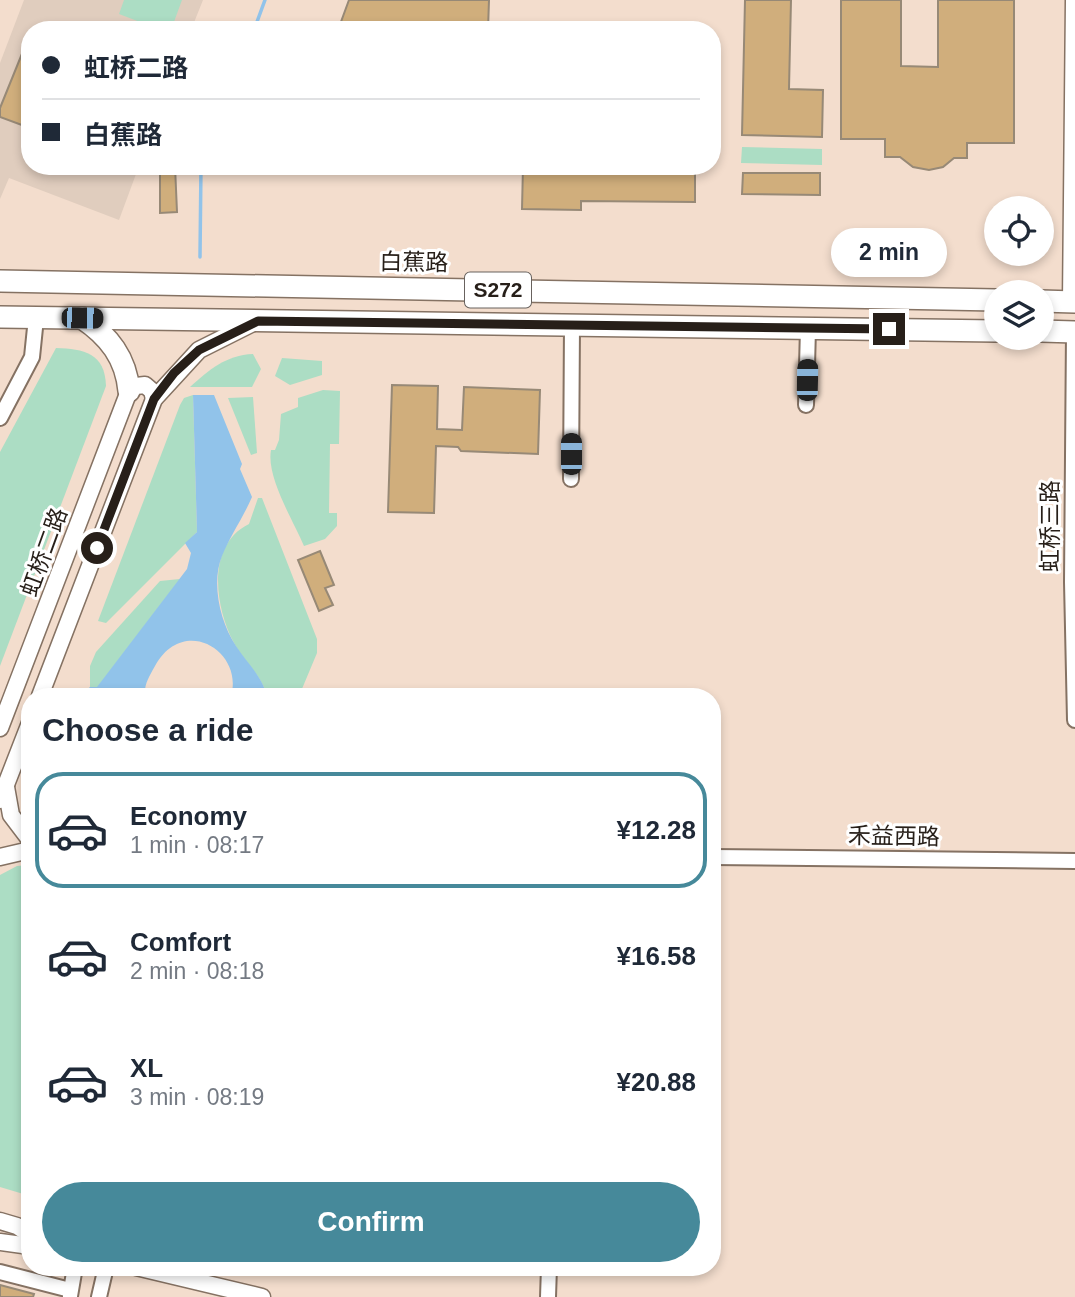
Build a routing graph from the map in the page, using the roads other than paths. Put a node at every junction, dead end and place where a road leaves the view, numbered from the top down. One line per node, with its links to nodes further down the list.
1 (1074, 0): 5 (street)
2 (0, 281): 3 (main road, 白蕉路 / S272)
3 (984, 300)
4 (1054, 301): 5 (main road)
5 (1073, 302)
6 (0, 317): 7 (main road, S272)
7 (36, 318): 8 (main road, S272); 18 (street)
8 (82, 318): 9 (main road, S272); 15 (main road)
9 (258, 321): 10 (main road, S272); 16 (street, 虹桥二路)
10 (572, 325): 11 (main road, S272); 19 (street)
11 (808, 328): 12 (main road, S272); 17 (street)
12 (984, 331)
13 (1054, 331): 14 (main road)
14 (1075, 332): 20 (street, 虹桥三路)
15 (129, 391): 16 (street); 23 (street, 虹桥二路)
16 (154, 399): 21 (street, 虹桥二路)
17 (806, 405)
18 (0, 418)
19 (571, 479)
20 (1074, 553): 22 (street, 虹桥三路)
21 (43, 688)
22 (1075, 720)
23 (0, 728)
24 (21, 746): 25 (street)
25 (7, 783): 26 (street); 27 (street)
26 (0, 800)
27 (21, 828)
28 (21, 852): 29 (street)
29 (0, 857)
30 (721, 857): 31 (street, 禾益西路)
31 (1075, 861)
32 (0, 1221): 33 (street)
33 (21, 1229)
34 (0, 1242): 35 (street)
35 (21, 1245)
36 (0, 1272): 40 (street)
37 (104, 1276): 41 (street)
38 (174, 1276): 42 (street)
39 (549, 1276): 43 (street)
40 (70, 1293)
41 (99, 1297)
42 (262, 1297)
43 (548, 1297)

